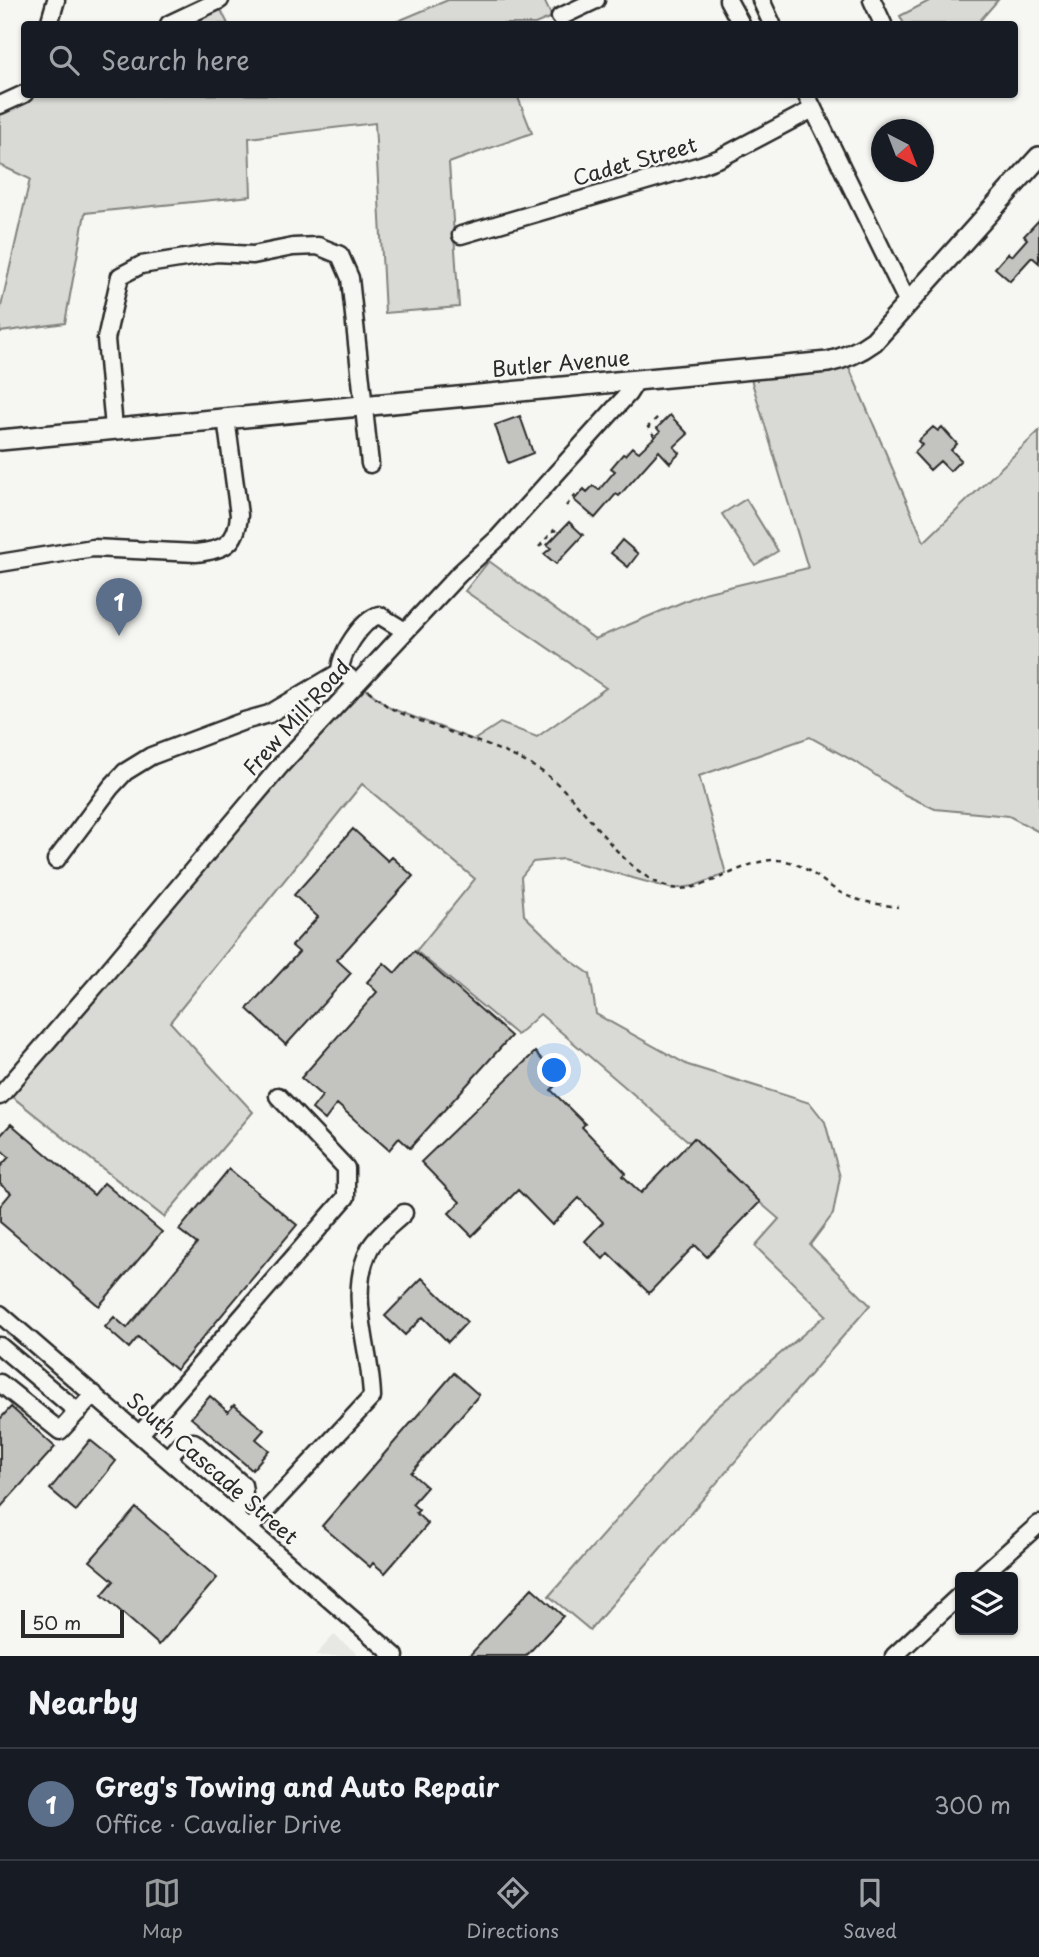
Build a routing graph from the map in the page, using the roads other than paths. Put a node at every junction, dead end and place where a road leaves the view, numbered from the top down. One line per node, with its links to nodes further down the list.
1 (55, 0): 8 (street)
2 (220, 0): 9 (street)
3 (596, 0): 7 (street)
4 (728, 0): 10 (street)
5 (761, 0): 11 (street)
6 (872, 0): 12 (street)
7 (560, 17)
8 (50, 21)
9 (175, 21)
10 (739, 21)
11 (771, 21)
12 (882, 21)
13 (21, 94): 15 (street)
14 (809, 102): 17 (street, Cadet Street); 18 (street)
15 (0, 105)
16 (1037, 163): 18 (main road, Butler Avenue)
17 (461, 235)
18 (908, 303): 19 (main road, Butler Avenue)
19 (637, 380): 20 (main road, Butler Avenue); 26 (street, Frew Mill Road)
20 (365, 405): 21 (main road, Butler Avenue); 22 (street); 24 (street)
21 (226, 418): 22 (main road, Butler Avenue); 25 (street)
22 (114, 428): 23 (main road, Butler Avenue)
23 (0, 440)
24 (370, 464)
25 (0, 564)
26 (405, 631): 27 (street); 28 (street, Frew Mill Road)
27 (340, 672): 28 (street); 29 (street)
28 (357, 682): 30 (street, Frew Mill Road)
29 (56, 860)
30 (0, 1096)
31 (278, 1096): 38 (street)
32 (404, 1213): 42 (street)
33 (0, 1314): 36 (street, South Cascade Street)
34 (0, 1346): 37 (street)
35 (0, 1383): 37 (street)
36 (94, 1394): 37 (street); 38 (street, South Cascade Street)
37 (78, 1412)
38 (140, 1434): 39 (street, South Cascade Street)
39 (168, 1458): 40 (street, South Cascade Street); 40 (street)
40 (234, 1516): 42 (street, South Cascade Street)
41 (1039, 1524): 43 (street)
42 (248, 1528): 45 (street, South Cascade Street)
43 (986, 1572)
44 (955, 1600): 46 (street)
45 (395, 1656)
46 (894, 1656)

